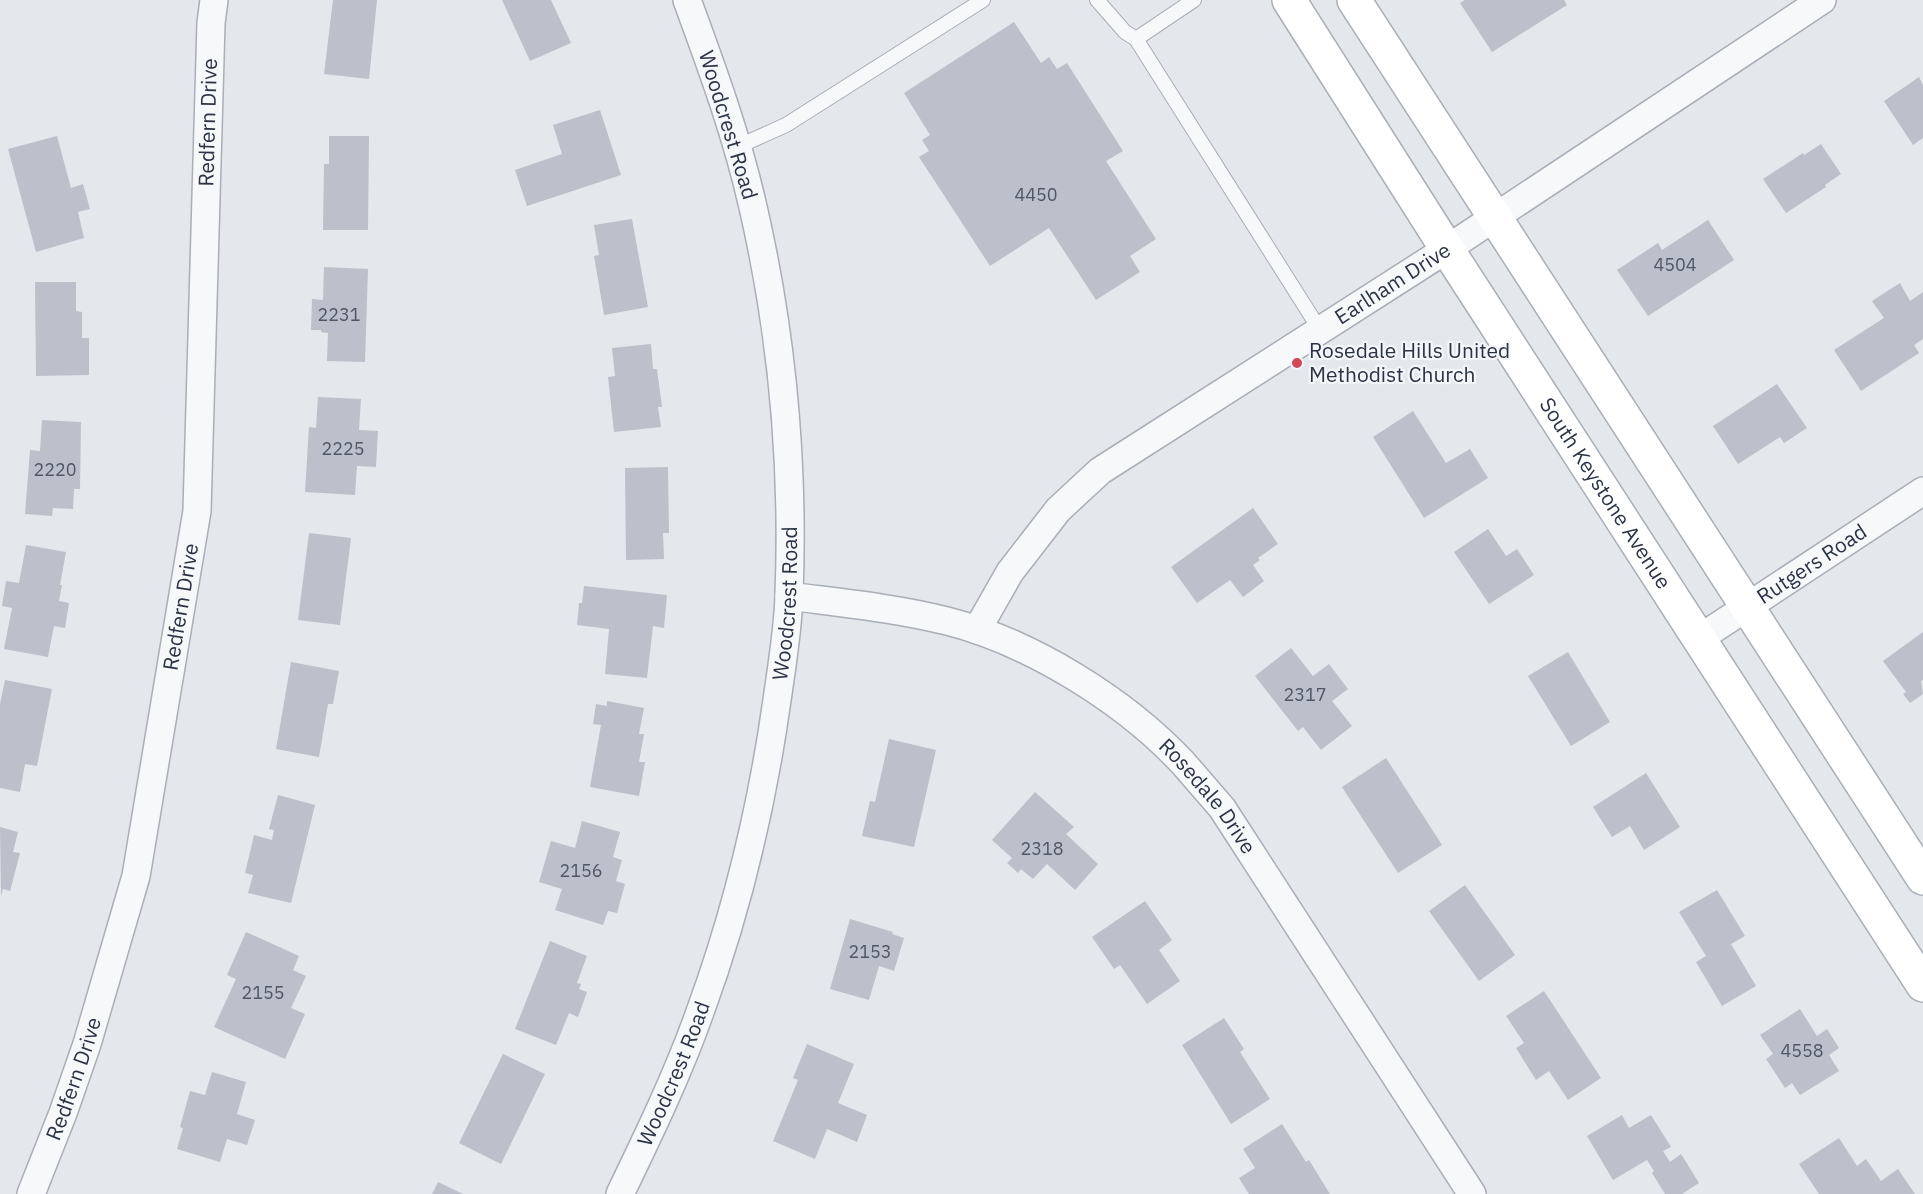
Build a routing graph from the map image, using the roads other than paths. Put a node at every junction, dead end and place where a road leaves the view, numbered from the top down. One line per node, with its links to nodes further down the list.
1 (214, 0): 21 (street, Redfern Drive)
2 (687, 0): 10 (street, Woodcrest Road)
3 (983, 0): 10 (lane)
4 (1097, 0): 9 (lane)
5 (1194, 0): 9 (lane)
6 (1289, 0): 12 (main road, South Keystone Avenue)
7 (1354, 0): 11 (main road)
8 (1822, 0): 11 (street, Earlham Drive)
9 (1136, 39): 13 (lane)
10 (737, 147): 15 (street, Woodcrest Road)
11 (1494, 217): 12 (street, Earlham Drive); 16 (main road)
12 (1447, 249): 13 (street, Earlham Drive); 18 (main road, South Keystone Avenue)
13 (1320, 330): 17 (street, Earlham Drive)
14 (1923, 491): 16 (street, Rutgers Road)
15 (789, 596): 17 (street, Rosedale Drive); 22 (street, Woodcrest Road)
16 (1747, 608): 18 (street, Rutgers Road); 19 (main road)
17 (977, 630): 23 (street, Rosedale Drive)
18 (1700, 638): 20 (main road, South Keystone Avenue)
19 (1923, 878)
20 (1923, 985)
21 (31, 1194)
22 (621, 1194)
23 (1472, 1194)

